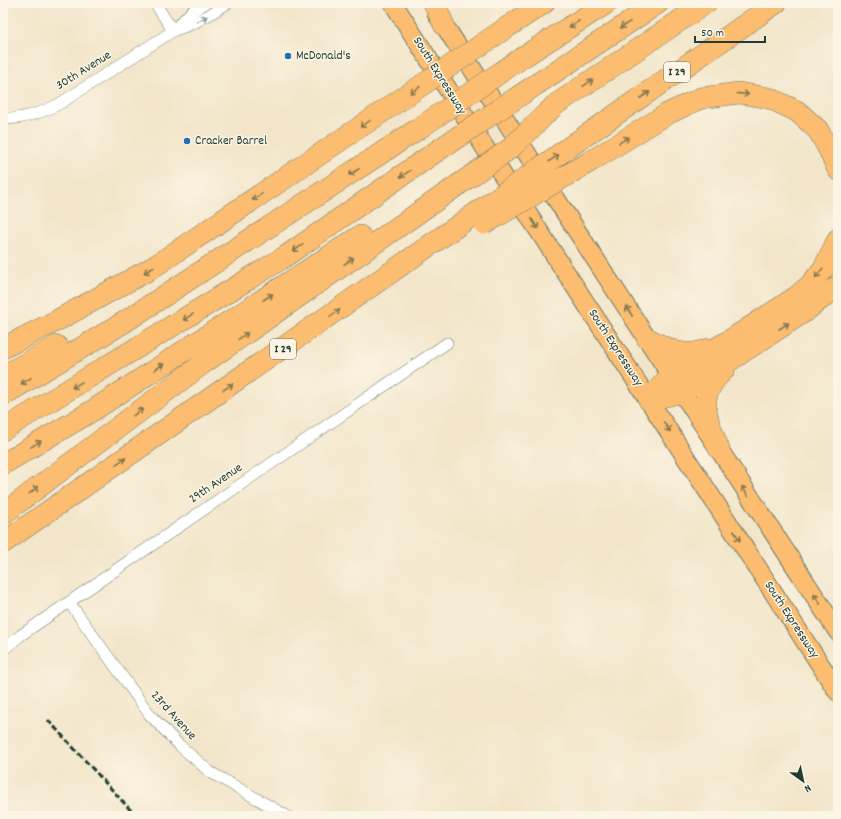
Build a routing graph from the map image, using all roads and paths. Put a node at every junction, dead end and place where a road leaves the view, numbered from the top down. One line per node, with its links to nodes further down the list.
1 (155, 3): 13 (street)
2 (206, 3): 13 (street, 30th Avenue)
3 (228, 3): 13 (street, 30th Avenue, one-way to 3)
4 (393, 3): 30 (main road, South Expressway, one-way to 30)
5 (430, 3): 12 (main road)
6 (434, 3): 12 (highway)
7 (544, 3): 21 (highway, one-way to 21, bridge)
8 (607, 3): 17 (highway, one-way to 17, bridge)
9 (658, 3): 31 (highway, one-way to 31, bridge)
10 (706, 3): 16 (highway, one-way to 10, bridge)
11 (776, 3): 18 (highway, I 29, one-way to 11, bridge)
12 (444, 25): 23 (main road, one-way to 12)
13 (173, 31): 14 (street, 30th Avenue)
14 (3, 119)
15 (838, 170): 18 (highway, one-way to 15, bridge)
16 (455, 180): 33 (highway, one-way to 16); 35 (highway, one-way to 16)
17 (284, 218): 27 (highway); 29 (highway, one-way to 29)
18 (480, 219): 34 (highway, I 29, one-way to 18)
19 (838, 239): 24 (highway, one-way to 24)
20 (838, 286): 24 (highway, one-way to 20)
21 (58, 320): 22 (highway); 26 (highway)
22 (3, 338)
23 (647, 338): 24 (highway); 28 (main road)
24 (743, 342): 28 (highway); 32 (highway)
25 (447, 343): 38 (street, 29th Avenue)
26 (3, 348)
27 (3, 376)
28 (677, 384): 30 (highway); 32 (main road)
29 (3, 395)
30 (649, 400): 41 (main road, South Expressway, one-way to 41)
31 (3, 430)
32 (718, 449): 39 (main road, one-way to 32)
33 (3, 464)
34 (89, 484): 36 (highway, I 29); 37 (highway)
35 (3, 514)
36 (3, 543)
37 (3, 552)
38 (69, 602): 40 (street, 29th Avenue); 42 (street, 23rd Avenue)
39 (838, 632)
40 (3, 650)
41 (838, 692)
42 (287, 816)

